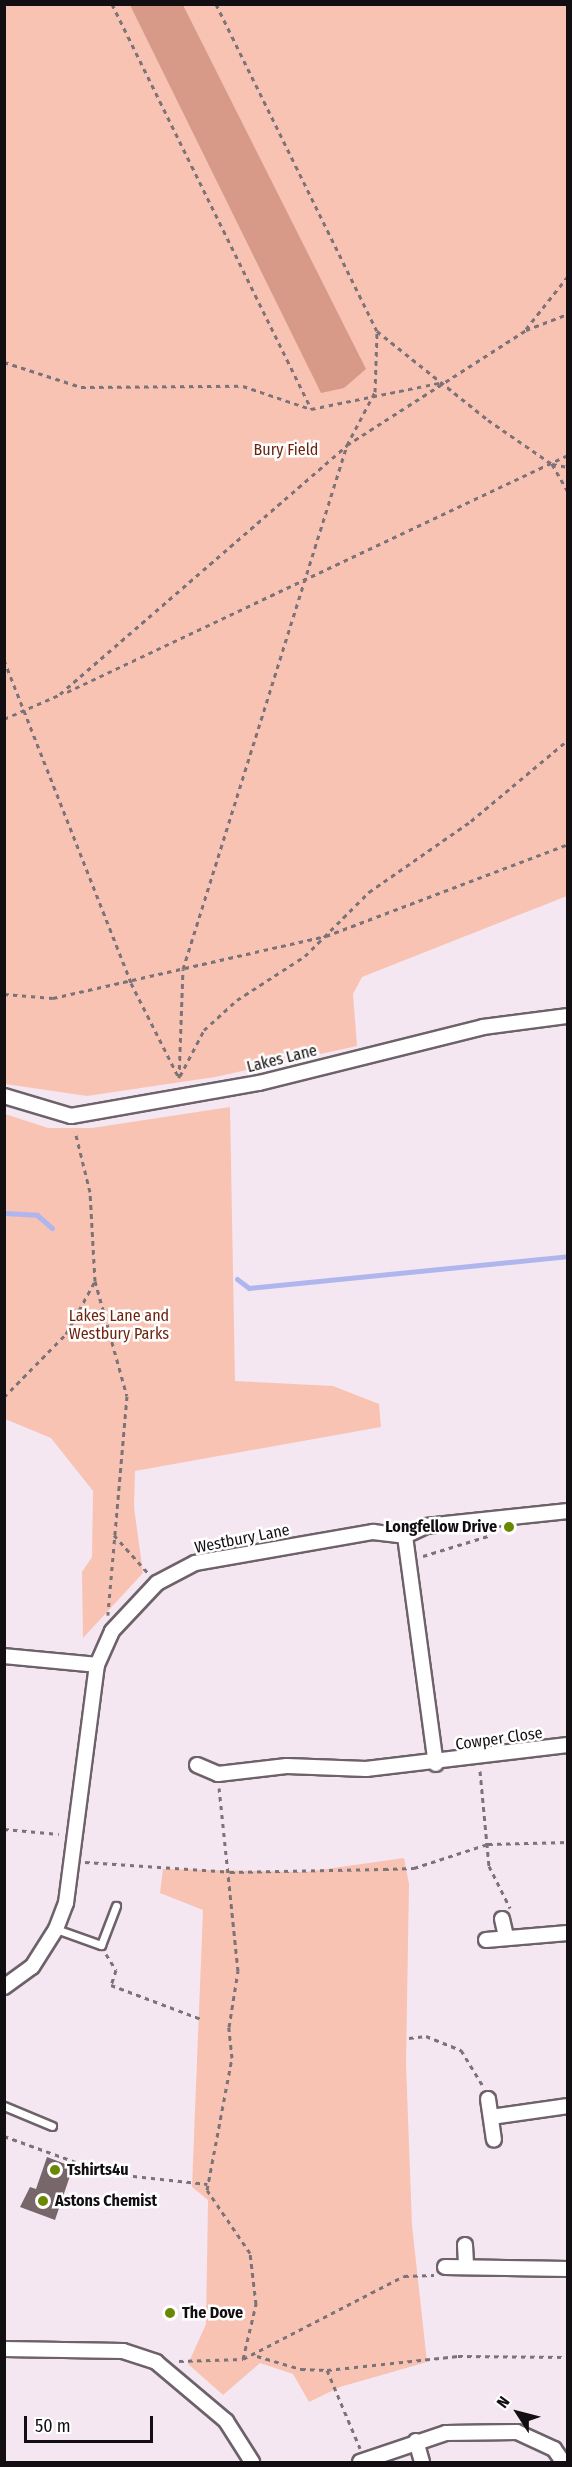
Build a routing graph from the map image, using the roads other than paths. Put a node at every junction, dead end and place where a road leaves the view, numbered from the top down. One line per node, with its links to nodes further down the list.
1 (567, 1016): 2 (street, Lakes Lane)
2 (4, 1096)
3 (567, 1510): 4 (street, Westbury Lane)
4 (405, 1536): 6 (street, Westbury Lane); 8 (street)
5 (4, 1656): 6 (street)
6 (97, 1665): 12 (street, Westbury Lane)
7 (567, 1745): 8 (street, Cowper Close)
8 (436, 1764): 9 (street)
9 (197, 1765)
10 (116, 1906): 12 (lane)
11 (502, 1919): 14 (street)
12 (56, 1929): 16 (street, Westbury Lane)
13 (567, 1933): 14 (street)
14 (506, 1936): 15 (street)
15 (486, 1940)
16 (4, 1987)
17 (488, 2099): 20 (street)
18 (4, 2106): 21 (lane)
19 (567, 2106): 20 (street)
20 (490, 2117): 22 (street)
21 (52, 2126)
22 (494, 2140)
23 (465, 2245): 24 (street)
24 (466, 2265): 25 (street); 26 (street)
25 (445, 2267)
26 (567, 2269)
27 (4, 2349): 30 (street)
28 (416, 2441): 29 (street); 31 (street); 32 (street)
29 (363, 2461)
30 (252, 2463)
31 (422, 2463)
32 (563, 2463)

